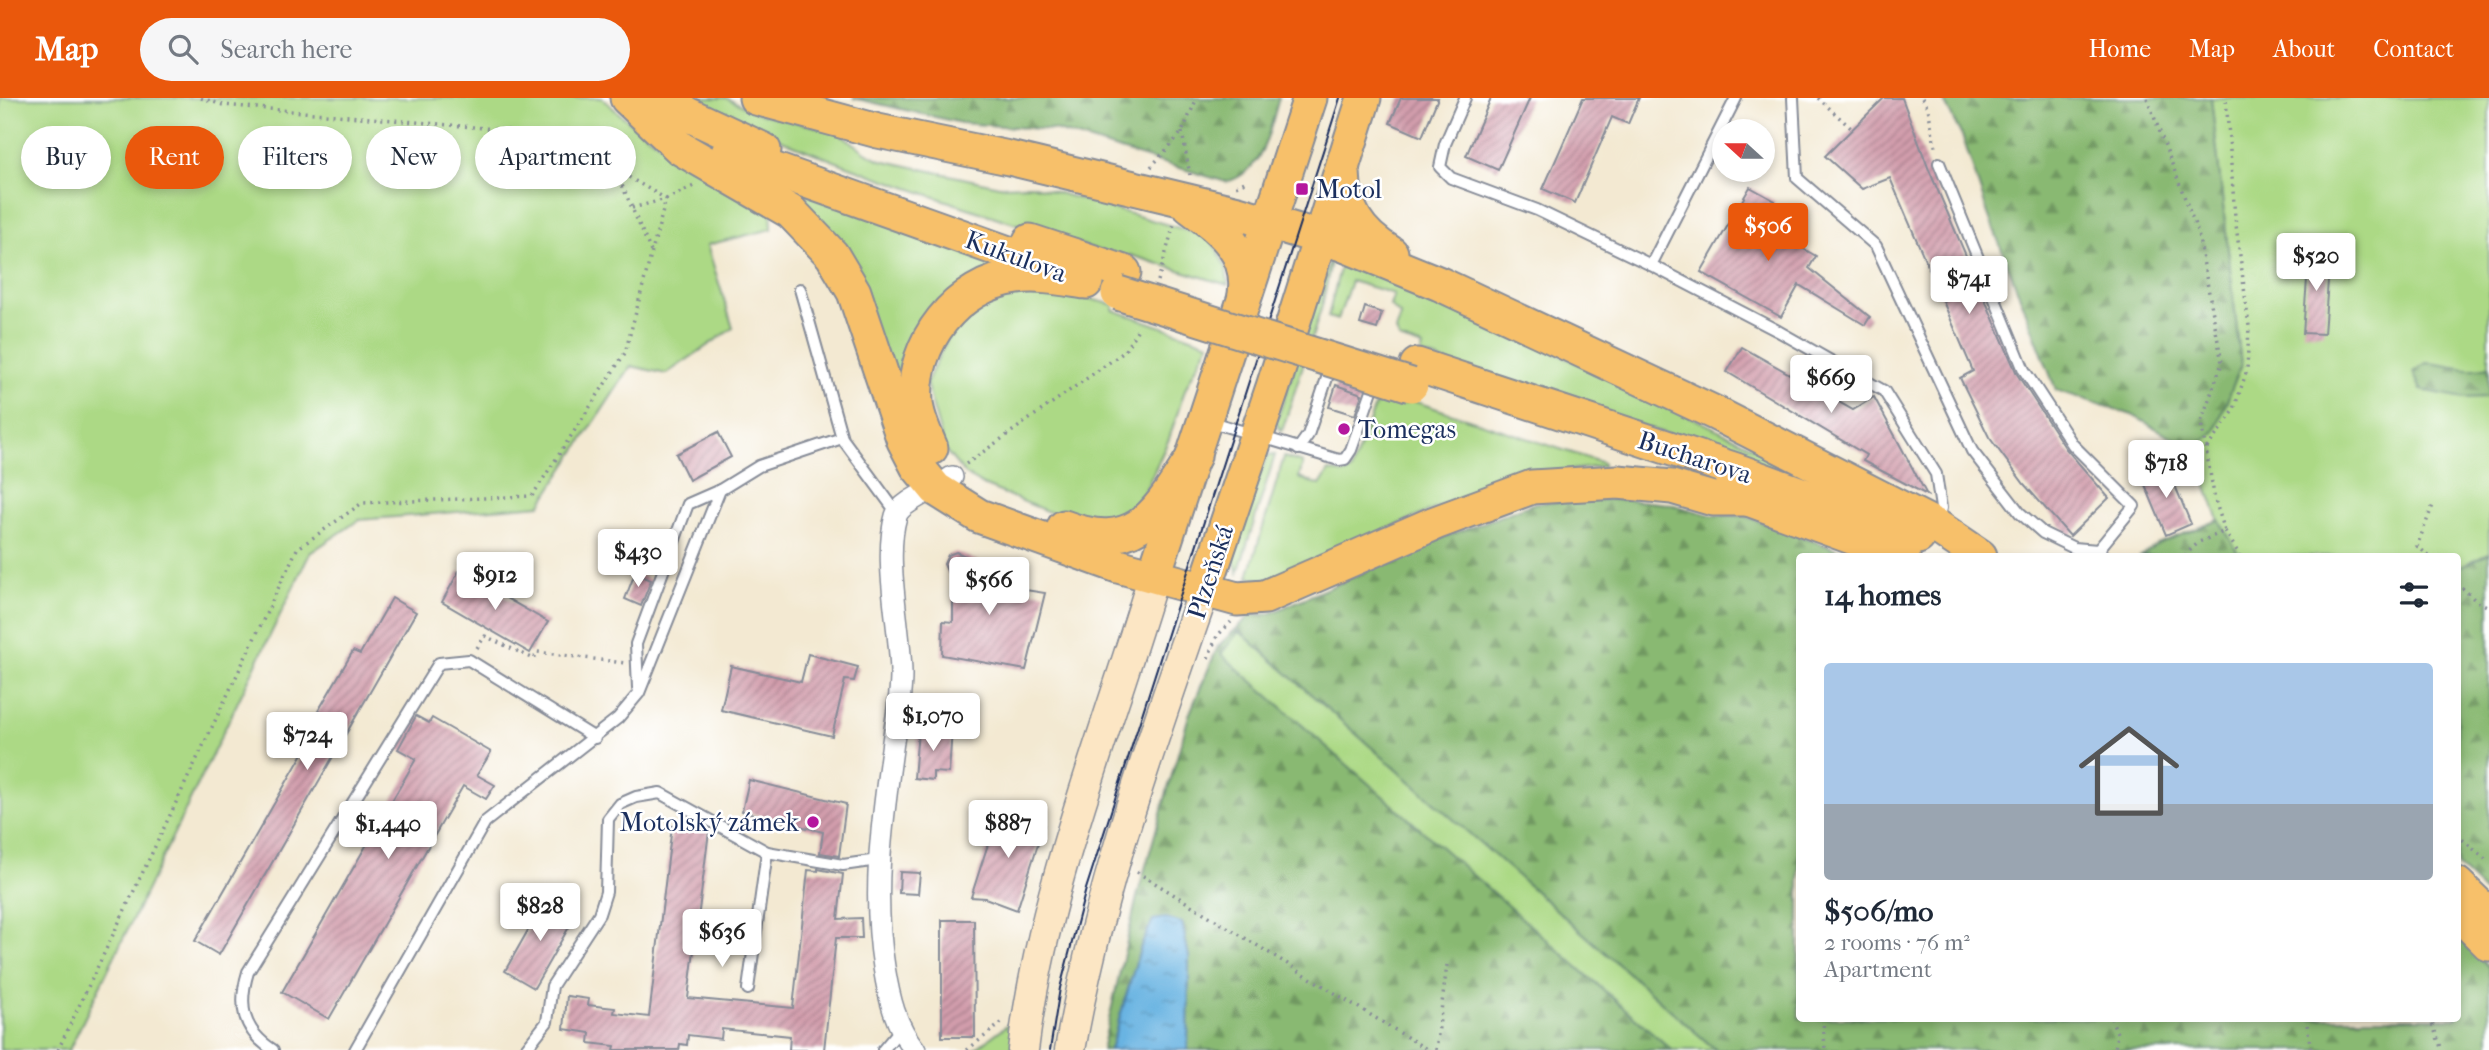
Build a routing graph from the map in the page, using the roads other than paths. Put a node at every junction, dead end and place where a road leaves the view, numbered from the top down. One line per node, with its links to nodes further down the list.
1 (627, 98): 28 (main road)
2 (632, 98): 17 (main road, Kukulova)
3 (662, 98): 18 (main road, Kukulova)
4 (756, 98): 13 (main road)
5 (1310, 98): 10 (main road, Plzeňská)
6 (1364, 98): 11 (main road, Plzeňská)
7 (1465, 98): 16 (lane)
8 (1736, 98): 16 (lane)
9 (1793, 98): 36 (lane)
10 (1292, 154): 13 (main road); 14 (main road, Plzeňská)
11 (1343, 162): 15 (main road, Plzeňská); 19 (main road)
12 (1939, 163): 36 (lane)
13 (1182, 200): 14 (main road); 21 (main road)
14 (1269, 222): 15 (main road); 21 (main road, Plzeňská)
15 (1320, 237): 19 (main road); 24 (main road, Plzeňská)
16 (1651, 265): 32 (lane)
17 (1086, 282): 18 (main road, Kukulova); 28 (main road)
18 (1121, 282): 22 (main road, Kukulova, bridge)
19 (1440, 284): 32 (main road)
20 (800, 289): 25 (lane)
21 (1244, 303): 23 (main road, Plzeňská)
22 (1414, 375): 30 (main road, Bucharova); 34 (main road, Bucharova)
23 (1205, 421): 24 (lane); 27 (main road, Plzeňská)
24 (1254, 436): 26 (lane); 38 (main road, Plzeňská)
25 (842, 438): 29 (lane); 31 (lane)
26 (1297, 449): 26 (lane)
27 (1194, 456): 28 (main road); 37 (main road, Plzeňská)
28 (944, 483): 31 (street); 37 (main road)
29 (720, 489): 39 (lane); 39 (lane)
30 (1748, 499): 33 (main road, Bucharova); 38 (main road)
31 (897, 513): 42 (street)
32 (1936, 526): 35 (main road)
33 (1895, 553)
34 (1961, 553)
35 (1976, 553)
36 (2101, 553)
37 (1154, 575): 38 (main road); 54 (main road, Plzeňská)
38 (1204, 591): 55 (main road, Plzeňská)
39 (639, 693): 40 (lane)
40 (595, 738): 49 (lane); 50 (lane)
41 (767, 852): 42 (lane); 47 (lane); 51 (lane)
42 (878, 860): 48 (street)
43 (2461, 888): 44 (main road)
44 (2489, 915)
45 (2461, 916): 46 (main road)
46 (2489, 944)
47 (748, 989)
48 (899, 1031): 52 (lane); 53 (street)
49 (272, 1050)
50 (355, 1050)
51 (525, 1050)
52 (883, 1050)
53 (915, 1050)
54 (1023, 1050)
55 (1070, 1050)

